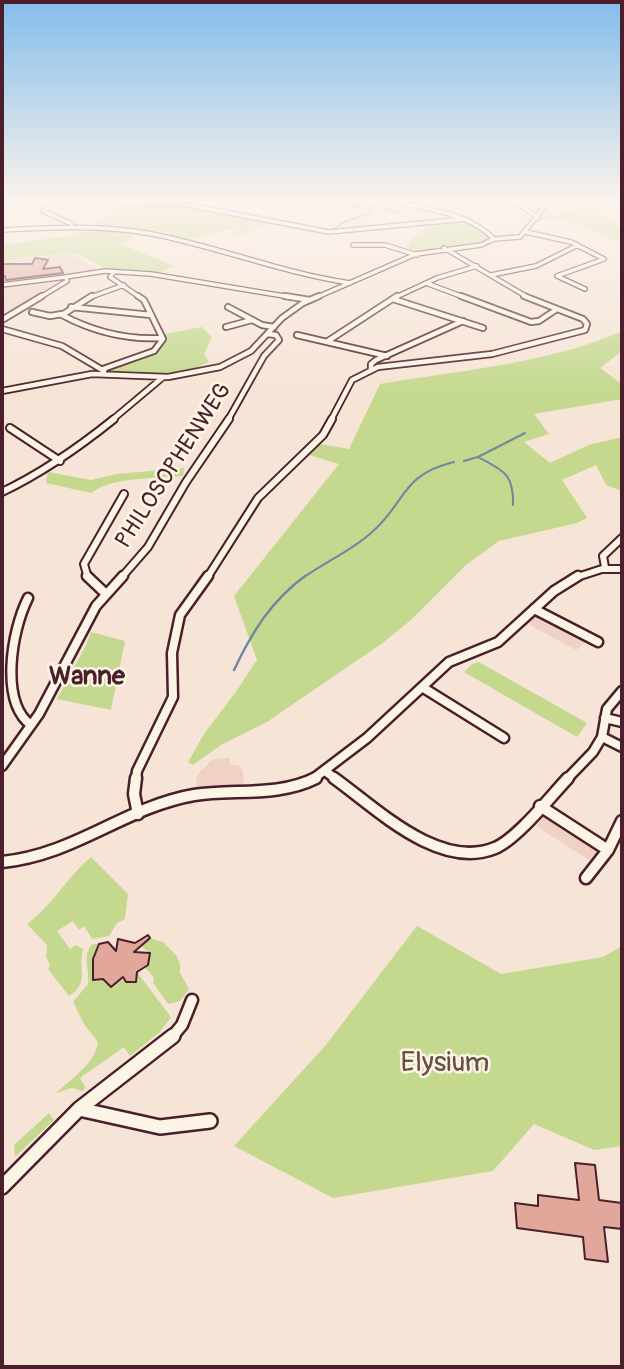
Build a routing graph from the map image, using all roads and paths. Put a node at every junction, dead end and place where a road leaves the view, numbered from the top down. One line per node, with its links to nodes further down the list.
1 (265, 265): 9 (street)
2 (393, 265): 9 (street)
3 (535, 265): 7 (street)
4 (591, 265): 13 (street)
5 (477, 266): 7 (street); 10 (street)
6 (113, 273): 8 (street); 12 (street); 15 (street)
7 (491, 275): 18 (street)
8 (66, 278): 11 (street); 22 (street)
9 (349, 283): 15 (street)
10 (426, 283): 14 (street); 18 (street)
11 (2, 285)
12 (124, 285): 16 (street); 21 (street)
13 (585, 289)
14 (393, 299): 24 (street); 32 (street)
15 (310, 300): 26 (street)
16 (71, 307): 20 (street); 21 (street)
17 (228, 307): 23 (street)
18 (558, 309): 34 (street)
19 (32, 312): 20 (street)
20 (61, 314): 31 (street)
21 (151, 315): 31 (street)
22 (2, 320)
23 (252, 320): 25 (street); 26 (street)
24 (463, 321): 27 (street); 33 (street)
25 (226, 327)
26 (274, 327): 29 (street)
27 (483, 328)
28 (2, 329): 35 (street)
29 (268, 334): 36 (street); 45 (street, PHILOSOPHENWEG)
30 (297, 335): 32 (street)
31 (162, 338): 35 (street)
32 (328, 341): 33 (street)
33 (387, 356): 34 (street)
34 (371, 369): 60 (street)
35 (103, 371): 36 (street); 37 (street)
36 (162, 377): 39 (street)
37 (2, 391)
38 (10, 428): 39 (street)
39 (60, 461): 40 (street)
40 (2, 492)
41 (124, 494): 45 (street)
42 (622, 538): 43 (street)
43 (605, 567): 44 (street); 47 (street)
44 (622, 569)
45 (106, 594): 53 (street, PHILOSOPHENWEG)
46 (28, 598): 53 (street)
47 (534, 609): 48 (street); 49 (street)
48 (598, 642)
49 (422, 687): 55 (street); 58 (street)
50 (622, 691): 51 (street)
51 (605, 718): 52 (street); 54 (street)
52 (622, 722)
53 (32, 725): 57 (street, PHILOSOPHENWEG)
54 (602, 737): 56 (street); 59 (street)
55 (504, 738)
56 (622, 747)
57 (2, 766)
58 (325, 771): 59 (street); 60 (street)
59 (540, 806): 62 (street)
60 (138, 814): 63 (street)
61 (622, 821): 62 (street)
62 (608, 850): 64 (street)
63 (2, 862)
64 (586, 878)
65 (192, 1000): 66 (street)
66 (79, 1109): 67 (street); 68 (street)
67 (210, 1121)
68 (2, 1187)

